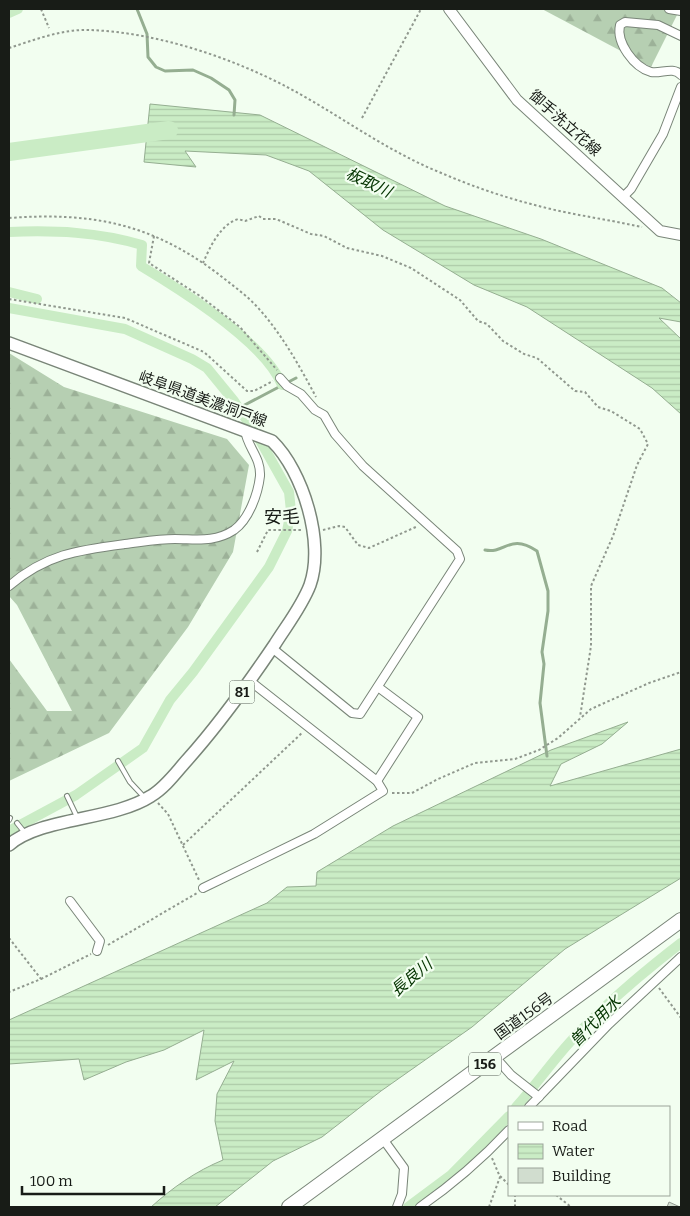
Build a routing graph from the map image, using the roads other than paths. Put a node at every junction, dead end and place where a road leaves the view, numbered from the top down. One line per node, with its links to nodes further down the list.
1 (669, 9): 3 (street)
2 (455, 11): 7 (main road, 御手洗立花線)
3 (681, 11)
4 (681, 36): 5 (street)
5 (681, 74)
6 (681, 87): 7 (street)
7 (624, 196): 8 (main road, 御手洗立花線)
8 (681, 235)
9 (9, 343): 11 (main road, 岐阜県道美濃洞戸線 / 81)
10 (280, 378): 15 (street)
11 (246, 430): 12 (street); 13 (main road, 岐阜県道美濃洞戸線 / 81)
12 (9, 586)
13 (272, 648): 14 (main road, 岐阜県道美濃洞戸線 / 81); 15 (street)
14 (250, 682): 17 (street); 19 (main road, 岐阜県道美濃洞戸線 / 81)
15 (378, 687): 17 (street)
16 (118, 761): 19 (lane)
17 (377, 781): 24 (street)
18 (67, 796): 20 (lane)
19 (148, 798): 20 (main road, 岐阜県道美濃洞戸線 / 81)
20 (78, 820): 22 (main road, 岐阜県道美濃洞戸線 / 81)
21 (17, 823): 22 (lane)
22 (24, 832): 23 (main road, 岐阜県道美濃洞戸線 / 81)
23 (9, 845)
24 (204, 888)
25 (70, 900): 27 (street)
26 (681, 920): 29 (highway, 国道156号 / 156)
27 (97, 951)
28 (681, 957): 30 (street)
29 (495, 1057): 30 (street); 33 (highway, 国道156号 / 156)
30 (537, 1095): 31 (street)
31 (530, 1106)
32 (508, 1131): 36 (street)
33 (383, 1139): 34 (highway, 国道156号 / 156); 35 (street)
34 (289, 1207)
35 (397, 1207)
36 (420, 1207)

